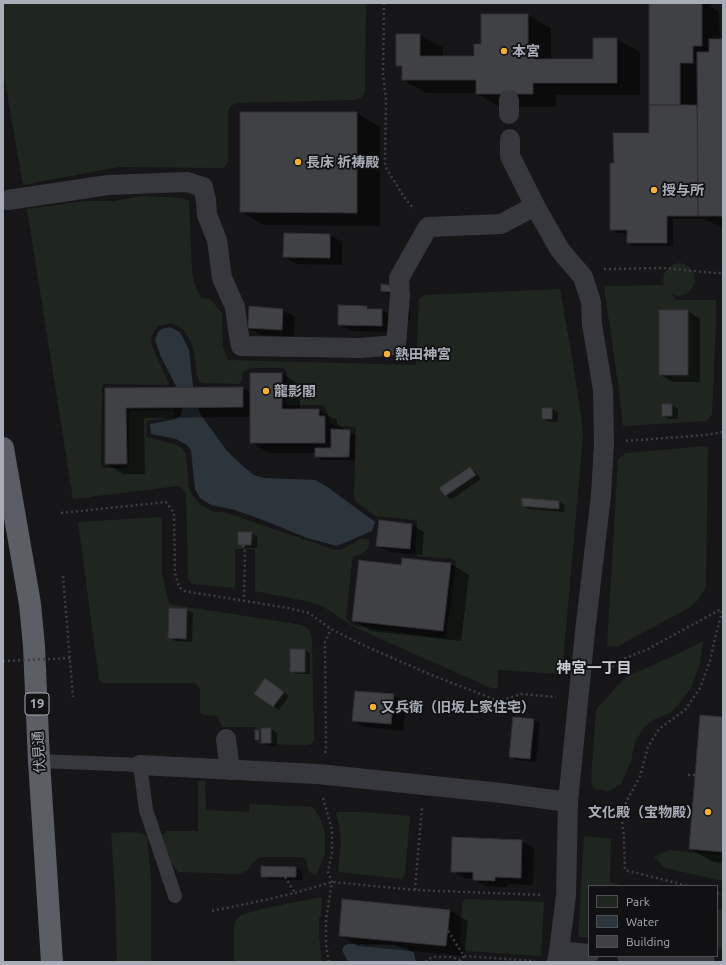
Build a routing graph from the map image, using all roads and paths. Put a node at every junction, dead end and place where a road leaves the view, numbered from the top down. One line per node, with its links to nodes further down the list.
1 (384, 3): 5 (path)
2 (510, 139): 4 (street)
3 (8, 200): 5 (street)
4 (535, 206): 5 (street); 7 (street)
5 (428, 227)
6 (723, 273): 7 (path)
7 (583, 277): 9 (street)
8 (723, 432): 9 (path)
9 (604, 443): 20 (street)
10 (3, 448): 23 (highway, 伏見通 / 19)
11 (61, 513): 14 (path)
12 (244, 545): 14 (path)
13 (63, 576): 18 (path)
14 (244, 600): 17 (path)
15 (723, 604): 16 (path)
16 (723, 608): 20 (path); 31 (path)
17 (331, 629): 20 (path); 26 (path)
18 (70, 658): 19 (path, bridge); 21 (path)
19 (3, 661)
20 (579, 696): 30 (street)
21 (73, 697)
22 (226, 739): 25 (street)
23 (39, 760): 24 (lane); 48 (highway, 伏見通 / 19)
24 (140, 765): 25 (street); 37 (lane)
25 (230, 770): 26 (street)
26 (318, 774): 29 (street); 33 (path)
27 (688, 775): 28 (path)
28 (695, 775)
29 (424, 786): 30 (street); 35 (path)
30 (568, 802): 31 (path); 38 (street)
31 (621, 812): 34 (path)
32 (285, 877): 36 (path)
33 (332, 882): 35 (path); 36 (path); 49 (path)
34 (684, 885)
35 (415, 890): 38 (path)
36 (296, 893): 39 (path)
37 (175, 896)
38 (566, 896): 43 (street)
39 (212, 911)
40 (448, 931): 42 (path)
41 (588, 954): 43 (street)
42 (464, 956): 45 (path); 46 (path)
43 (558, 957)
44 (637, 957): 47 (street)
45 (460, 961): 50 (path)
46 (537, 961)
47 (679, 961): 51 (street)
48 (52, 962)
49 (329, 962)
50 (426, 962)
51 (705, 962)

